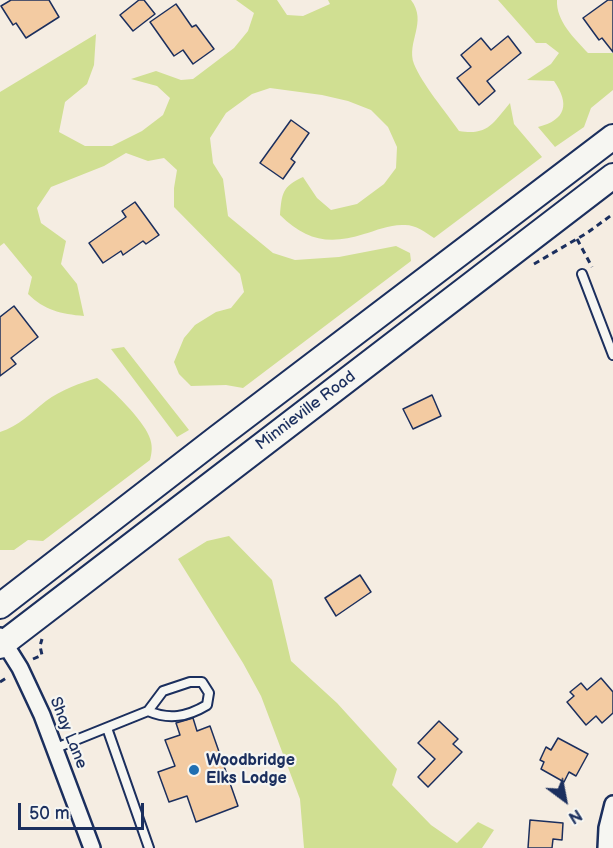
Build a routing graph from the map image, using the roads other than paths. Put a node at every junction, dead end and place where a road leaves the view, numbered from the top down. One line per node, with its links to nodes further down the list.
1 (613, 137): 5 (main road, Minnieville Road)
2 (613, 176): 6 (main road, Minnieville Road)
3 (582, 274): 4 (lane)
4 (613, 355)
5 (0, 606)
6 (2, 642): 9 (street, Shay Lane)
7 (148, 711): 7 (lane); 8 (lane)
8 (107, 728): 9 (lane); 12 (lane)
9 (56, 748): 11 (street, Shay Lane)
10 (613, 804): 13 (street)
11 (92, 848)
12 (149, 848)
13 (606, 848)

